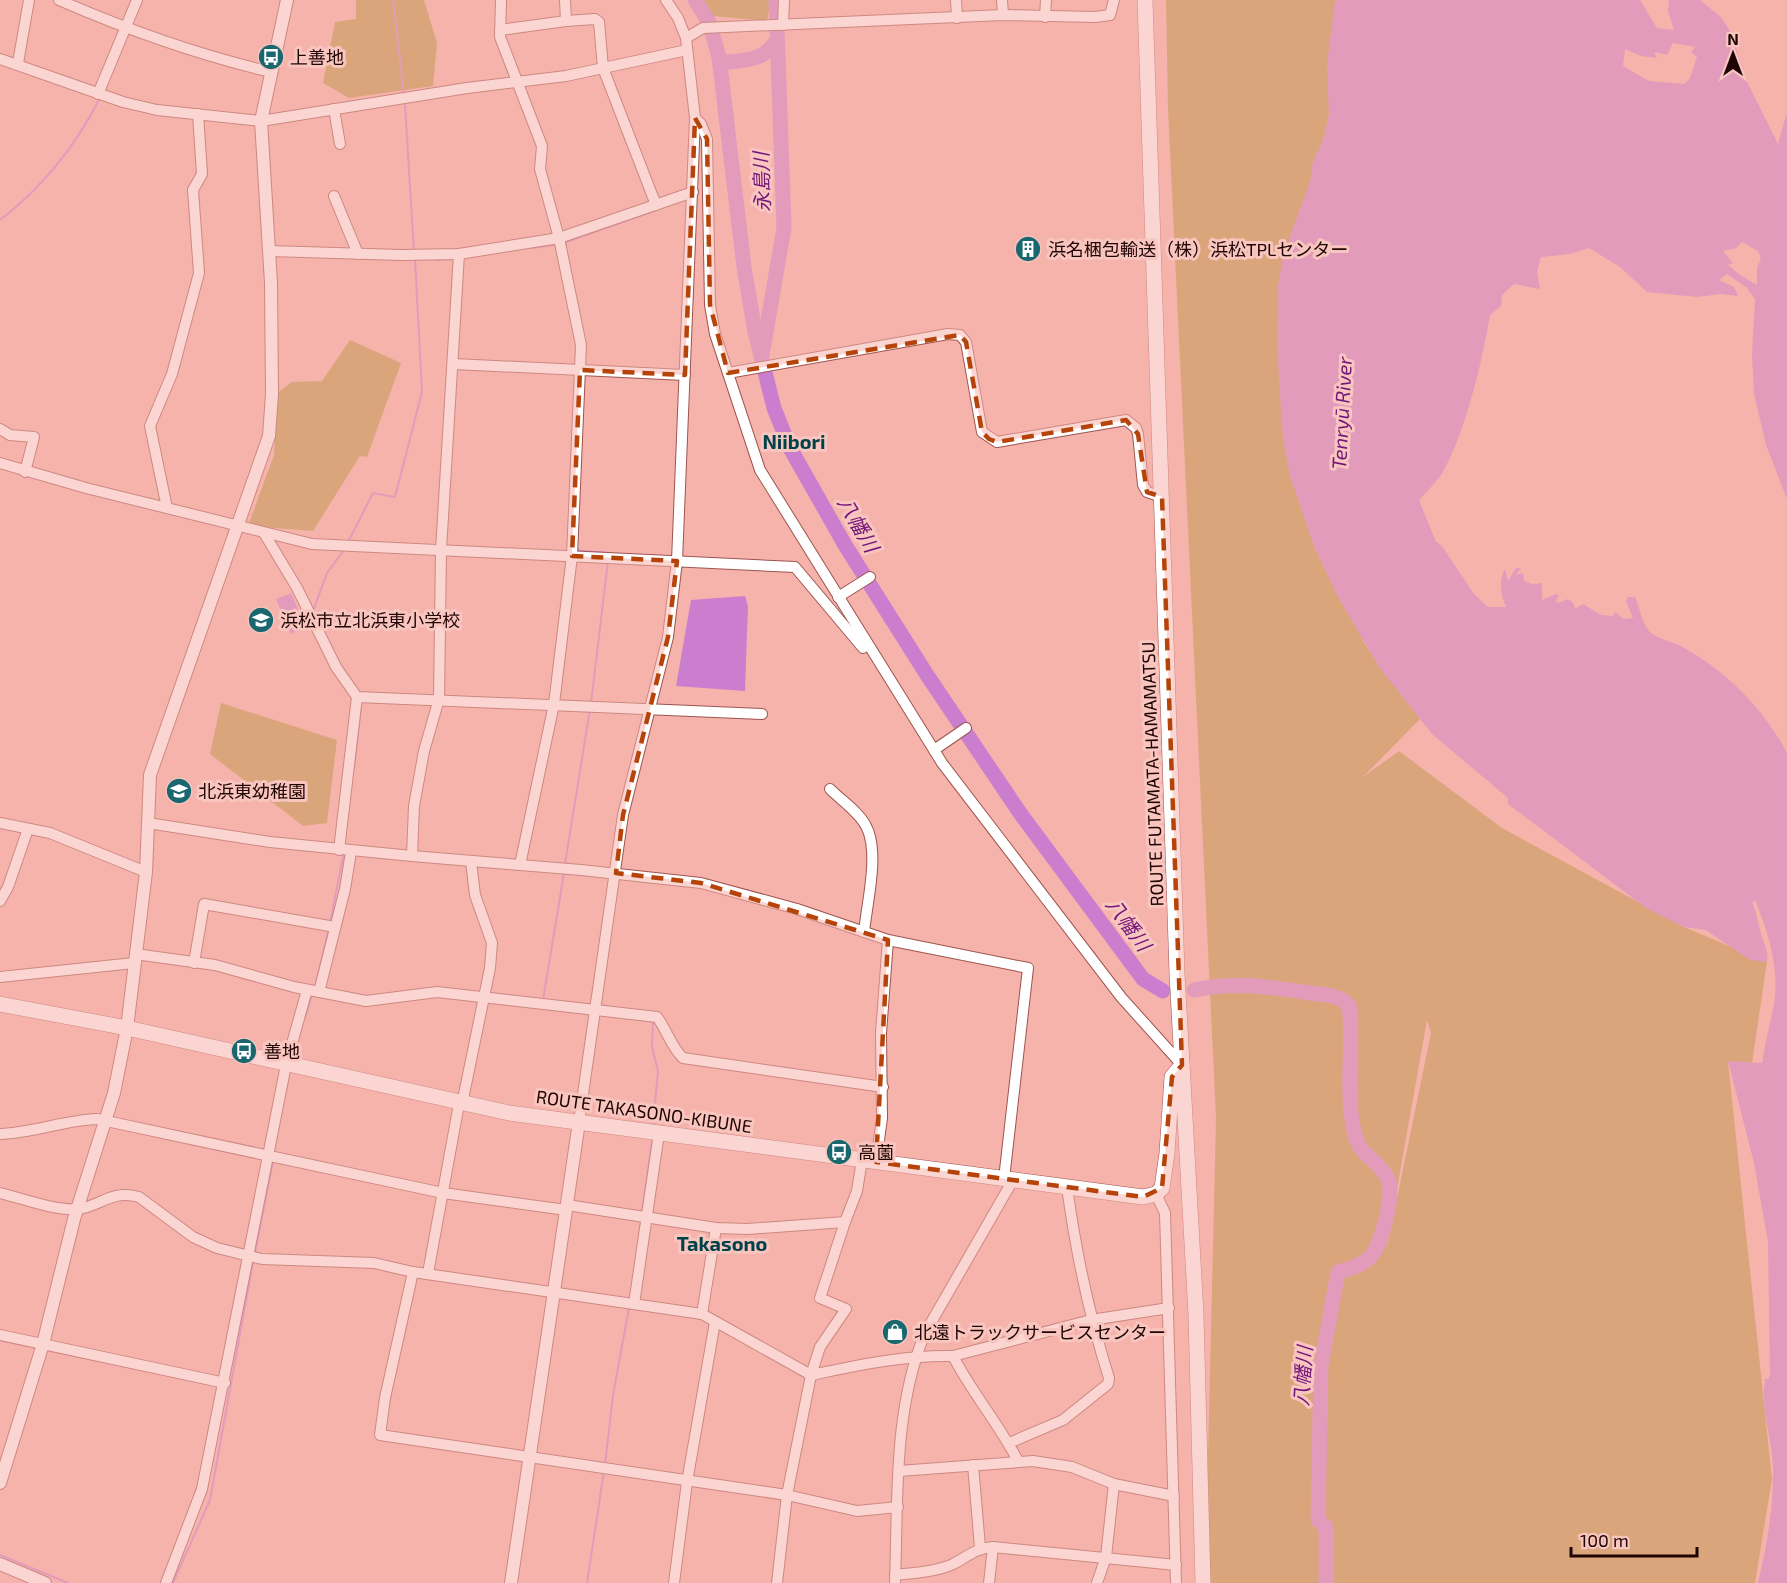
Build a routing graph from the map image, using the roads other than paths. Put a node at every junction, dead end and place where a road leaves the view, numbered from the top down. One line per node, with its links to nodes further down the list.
1 (29, 0): 24 (street)
2 (59, 0): 19 (street)
3 (137, 0): 19 (street)
4 (287, 0): 26 (street)
5 (501, 0): 20 (street)
6 (564, 0): 17 (street)
7 (666, 0): 21 (street)
8 (784, 0): 18 (street)
9 (956, 0): 16 (street)
10 (1002, 0): 14 (street)
11 (1046, 0): 15 (street)
12 (1114, 0): 15 (street)
13 (1145, 0): 48 (main road, ROUTE FUTAMATA-HAMAMATSU)
14 (1003, 15): 15 (street); 16 (street)
15 (1045, 17)
16 (957, 18): 18 (street)
17 (566, 21): 20 (street); 25 (street)
18 (783, 25): 21 (street)
19 (125, 29): 26 (street); 28 (street)
20 (500, 30): 27 (street)
21 (686, 38): 22 (street)
22 (687, 51): 25 (street); 31 (street)
23 (0, 59): 24 (street)
24 (18, 63): 28 (street)
25 (603, 68): 27 (street); 36 (street)
26 (271, 72): 32 (street)
27 (518, 82): 29 (street); 37 (street)
28 (98, 94): 30 (street)
29 (334, 109): 32 (street); 33 (street)
30 (198, 114): 32 (street); 49 (street)
31 (695, 118): 34 (street); 43 (street)
32 (261, 121): 38 (street)
33 (340, 144)
34 (693, 192): 36 (street); 44 (street)
35 (334, 196): 39 (street)
36 (656, 205): 37 (street)
37 (559, 238): 40 (street); 42 (street)
38 (270, 251): 39 (street); 50 (street)
39 (358, 254): 40 (street)
40 (459, 254): 41 (street)
41 (454, 364): 42 (street); 52 (street)
42 (580, 370): 44 (street); 53 (street)
43 (728, 373): 48 (street); 56 (street)
44 (685, 375): 54 (street)
45 (0, 429): 47 (street)
46 (0, 463): 47 (street)
47 (25, 472): 49 (street)
48 (1162, 497): 89 (main road, ROUTE FUTAMATA-HAMAMATSU)
49 (167, 508): 50 (street)
50 (239, 527): 51 (street); 67 (street)
51 (264, 533): 52 (street); 58 (street)
52 (441, 550): 53 (street); 59 (street)
53 (572, 555): 54 (street); 60 (street)
54 (677, 561): 57 (street); 61 (street)
55 (870, 577): 56 (street)
56 (838, 597): 57 (street)
57 (882, 668): 64 (street)
58 (357, 697): 59 (street); 69 (street)
59 (439, 699): 60 (street); 70 (street)
60 (554, 704): 61 (street); 72 (street)
61 (651, 709): 62 (street); 74 (street)
62 (762, 714)
63 (966, 728): 64 (street)
64 (934, 750): 89 (street)
65 (830, 789): 77 (street)
66 (0, 823): 68 (street)
67 (148, 823): 69 (street); 73 (street)
68 (28, 829): 73 (street); 75 (street)
69 (345, 851): 70 (street); 76 (street)
70 (412, 856): 71 (street)
71 (471, 861): 72 (street); 84 (street)
72 (520, 865): 74 (street)
73 (146, 872): 79 (street)
74 (616, 873): 77 (street); 86 (street)
75 (0, 901)
76 (332, 926): 80 (street); 83 (street)
77 (864, 932): 78 (street)
78 (888, 940): 90 (street); 98 (street)
79 (134, 959): 80 (street); 81 (street); 87 (street)
80 (194, 963): 82 (street)
81 (0, 977)
82 (307, 990): 83 (street); 88 (street)
83 (319, 992): 84 (street)
84 (485, 996): 86 (street); 91 (street)
85 (0, 1004): 87 (main road, ROUTE TAKASONO-KIBUNE)
86 (596, 1009): 90 (street); 93 (street)
87 (127, 1028): 88 (main road, ROUTE TAKASONO-KIBUNE); 92 (street)
88 (286, 1065): 91 (main road, ROUTE TAKASONO-KIBUNE); 96 (street)
89 (1182, 1065): 102 (main road); 148 (main road, ROUTE FUTAMATA-HAMAMATSU)
90 (883, 1087): 97 (street)
91 (461, 1104): 93 (main road, ROUTE TAKASONO-KIBUNE); 101 (street)
92 (107, 1120): 95 (street); 96 (street); 104 (street)
93 (579, 1122): 94 (main road, ROUTE TAKASONO-KIBUNE); 103 (street)
94 (659, 1133): 97 (main road, ROUTE TAKASONO-KIBUNE); 105 (street)
95 (0, 1134)
96 (268, 1155): 101 (street); 108 (street)
97 (869, 1161): 98 (main road, ROUTE TAKASONO-KIBUNE); 106 (street)
98 (1009, 1179): 99 (main road, ROUTE TAKASONO-KIBUNE); 120 (street)
99 (1067, 1187): 102 (main road, ROUTE TAKASONO-KIBUNE); 115 (street)
100 (0, 1193): 104 (street)
101 (443, 1193): 103 (street); 110 (street)
102 (1156, 1194): 113 (street)
103 (567, 1207): 105 (street); 111 (street)
104 (78, 1210): 108 (street); 118 (street)
105 (644, 1216): 107 (street); 112 (street)
106 (845, 1222): 107 (street); 121 (street)
107 (716, 1228): 114 (street)
108 (248, 1256): 109 (street); 122 (street)
109 (413, 1272): 110 (street); 124 (street)
110 (428, 1273): 111 (street)
111 (554, 1293): 112 (street); 124 (street)
112 (631, 1304): 114 (street)
113 (1169, 1308): 115 (street); 132 (street)
114 (702, 1314): 116 (street)
115 (1091, 1320): 119 (street); 123 (street)
116 (714, 1322): 121 (street); 128 (street)
117 (0, 1335): 118 (street)
118 (42, 1344): 122 (street); 129 (street)
119 (953, 1356): 120 (street); 123 (street)
120 (914, 1359): 121 (street); 127 (street)
121 (811, 1375): 131 (street)
122 (225, 1383): 141 (street)
123 (1009, 1443): 125 (street)
124 (529, 1458): 128 (street); 142 (street)
125 (1018, 1461): 126 (street); 130 (street)
126 (973, 1465): 127 (street); 134 (street)
127 (900, 1471): 133 (street)
128 (687, 1482): 131 (street); 143 (street)
129 (0, 1483)
130 (1114, 1484): 132 (street); 136 (street)
131 (787, 1495): 133 (street); 144 (street)
132 (1174, 1496): 138 (street)
133 (898, 1507): 139 (street)
134 (980, 1547): 135 (street); 139 (street)
135 (993, 1547): 136 (street); 145 (street)
136 (1107, 1557): 138 (street); 146 (street)
137 (0, 1564): 140 (street)
138 (1176, 1565): 147 (street)
139 (895, 1579)
140 (45, 1583)
141 (166, 1583)
142 (511, 1583)
143 (674, 1583)
144 (777, 1583)
145 (989, 1583)
146 (1096, 1583)
147 (1176, 1583)
148 (1203, 1583)

